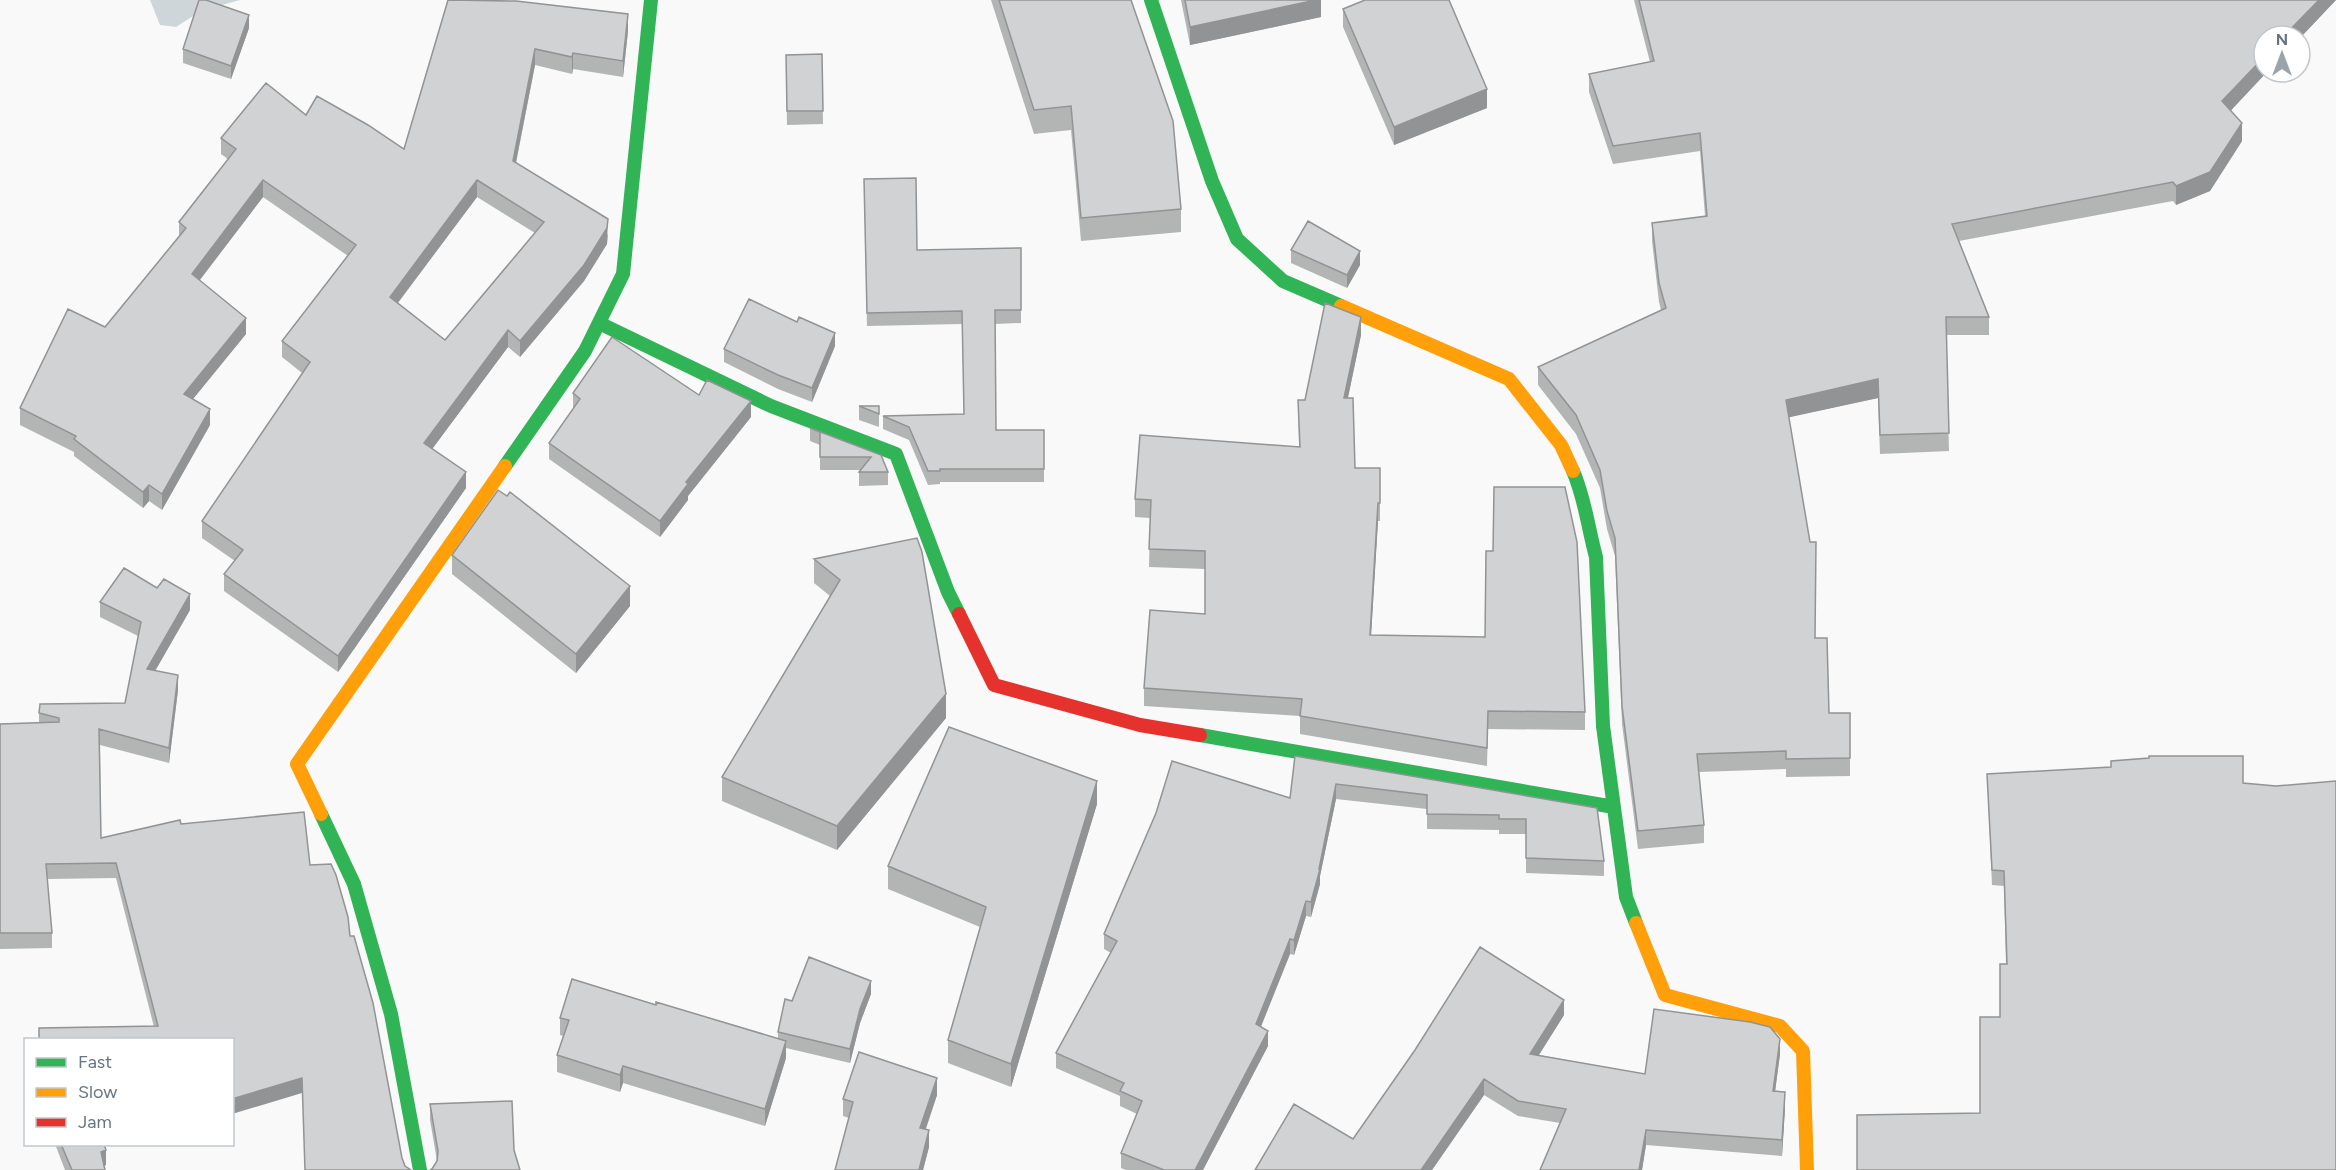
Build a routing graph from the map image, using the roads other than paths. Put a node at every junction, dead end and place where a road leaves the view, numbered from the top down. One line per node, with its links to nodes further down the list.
1 (651, 0): 3 (street)
2 (1151, 0): 4 (street)
3 (599, 323): 4 (street); 5 (street)
4 (1614, 807): 6 (street)
5 (420, 1170)
6 (1807, 1170)

